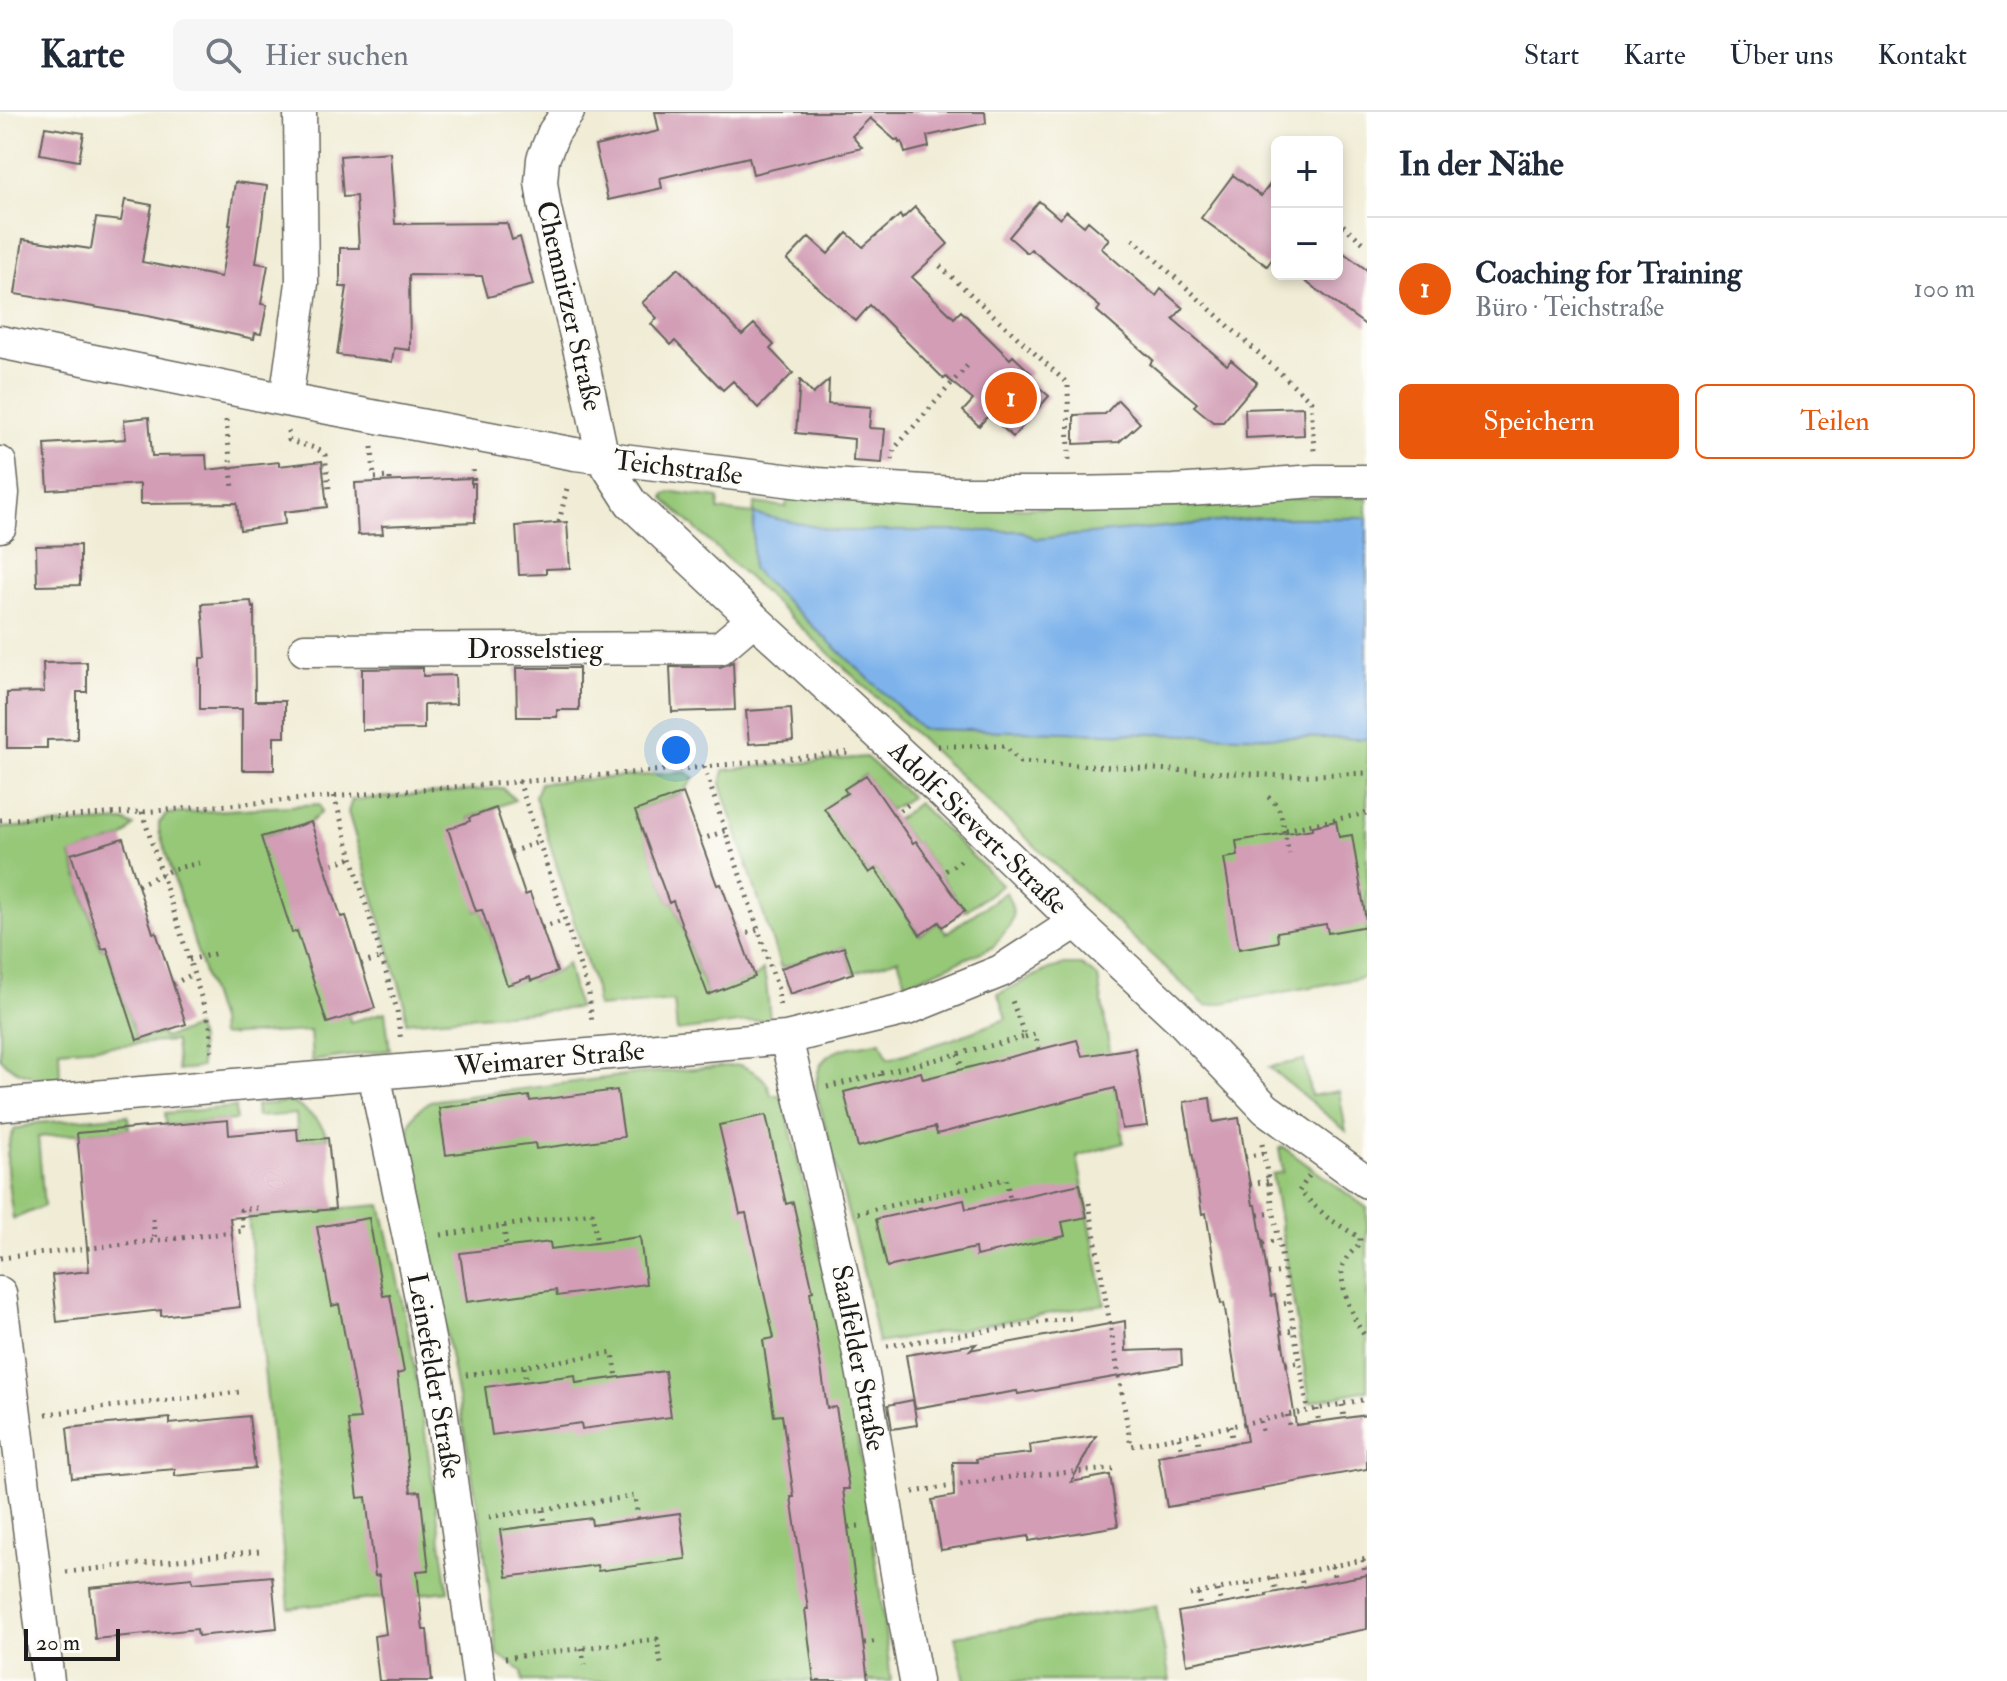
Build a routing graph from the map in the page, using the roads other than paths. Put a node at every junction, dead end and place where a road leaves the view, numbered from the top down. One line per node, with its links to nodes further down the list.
1 (300, 112): 4 (street)
2 (568, 112): 5 (street, Chemnitzer Straße)
3 (0, 342): 4 (street, Teichstraße)
4 (286, 400): 5 (street, Teichstraße)
5 (603, 459): 7 (street, Teichstraße); 9 (street, Adolf-Sievert-Straße)
6 (0, 463): 8 (street)
7 (1367, 481)
8 (0, 526)
9 (754, 619): 10 (street, Drosselstieg); 11 (street, Adolf-Sievert-Straße)
10 (305, 650)
11 (1076, 922): 12 (street, Weimarer Straße); 15 (street, Adolf-Sievert-Straße)
12 (786, 1038): 13 (street, Weimarer Straße); 20 (street, Saalfelder Straße)
13 (374, 1074): 14 (street, Weimarer Straße); 18 (street, Leinefelder Straße)
14 (0, 1105)
15 (1367, 1182)
16 (0, 1293): 17 (street)
17 (6, 1379): 19 (street)
18 (478, 1671)
19 (48, 1681)
20 (916, 1681)

